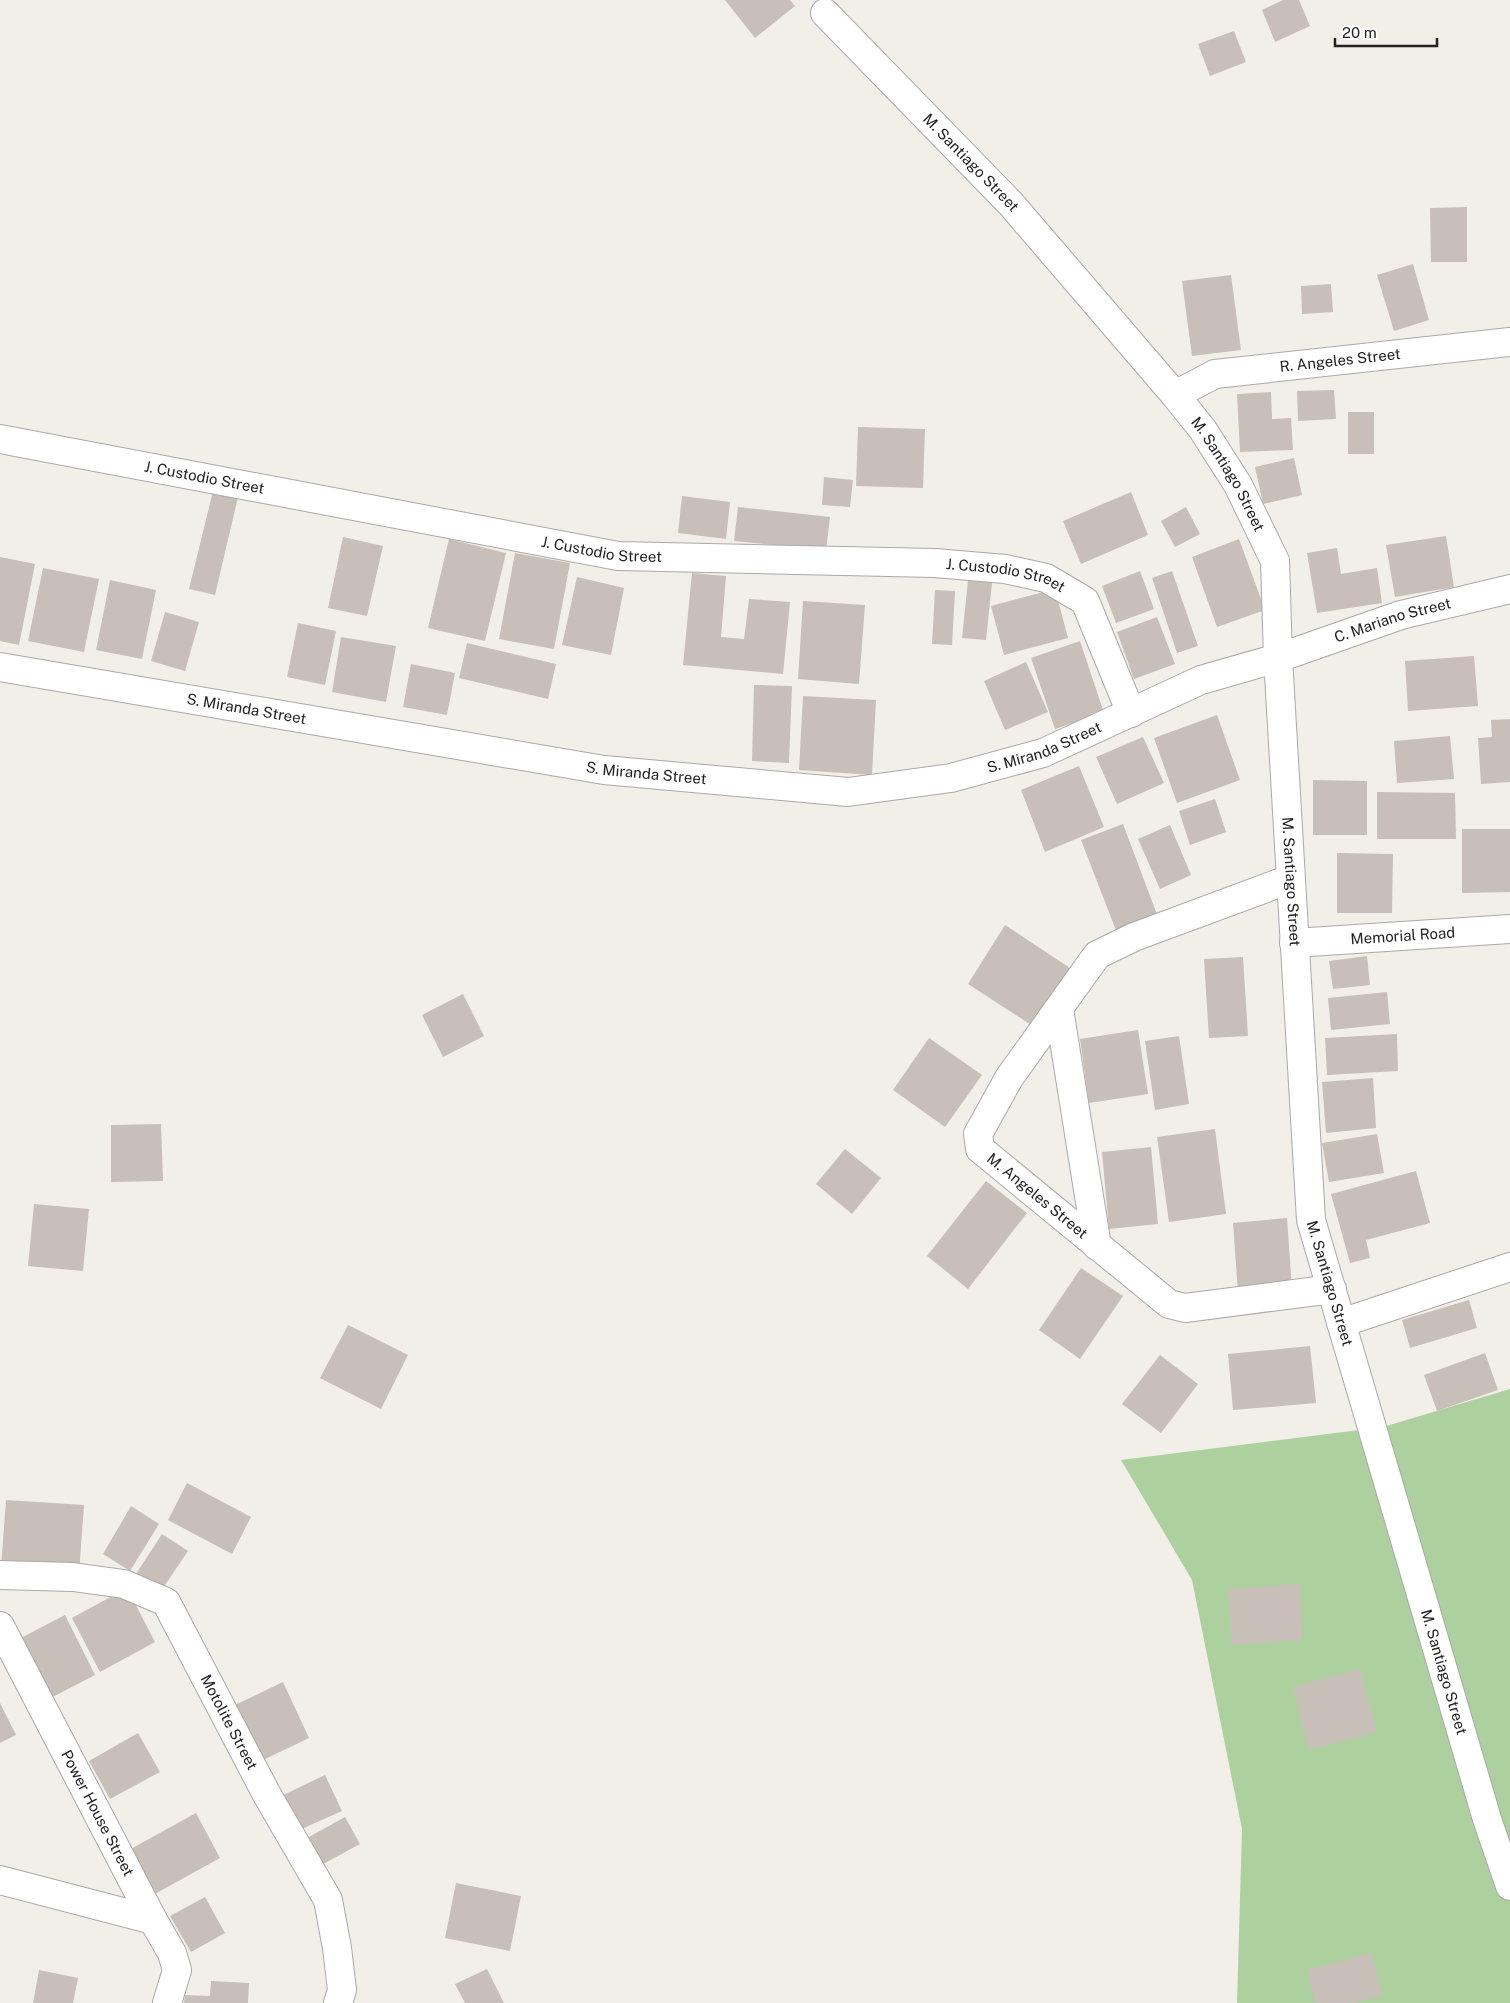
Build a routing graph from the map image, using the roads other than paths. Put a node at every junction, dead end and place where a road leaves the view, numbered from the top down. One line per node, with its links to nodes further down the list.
1 (826, 13): 3 (street, M. Santiago Street)
2 (1510, 342): 3 (street, R. Angeles Street)
3 (1175, 395): 6 (street, M. Santiago Street)
4 (0, 439): 8 (street, J. Custodio Street)
5 (1510, 589): 6 (street, C. Mariano Street)
6 (1278, 658): 8 (street, S. Miranda Street); 9 (street, M. Santiago Street)
7 (0, 667): 8 (street, S. Miranda Street)
8 (1131, 712)
9 (1290, 880): 11 (street, M. Santiago Street); 12 (street, M. Angeles Street)
10 (1510, 929): 11 (street, Memorial Road)
11 (1294, 943): 15 (street, M. Santiago Street)
12 (1058, 1009): 13 (street); 13 (street, M. Angeles Street)
13 (1098, 1246): 15 (street, M. Angeles Street)
14 (1510, 1267): 16 (street)
15 (1332, 1290): 16 (street, M. Santiago Street)
16 (1341, 1323): 20 (street, M. Santiago Street)
17 (0, 1575): 23 (street, Motolite Street)
18 (0, 1626): 21 (street, Power House Street)
19 (0, 1880): 21 (street)
20 (1510, 1886)
21 (153, 1920): 22 (street, Power House Street)
22 (167, 2003)
23 (338, 2003)

